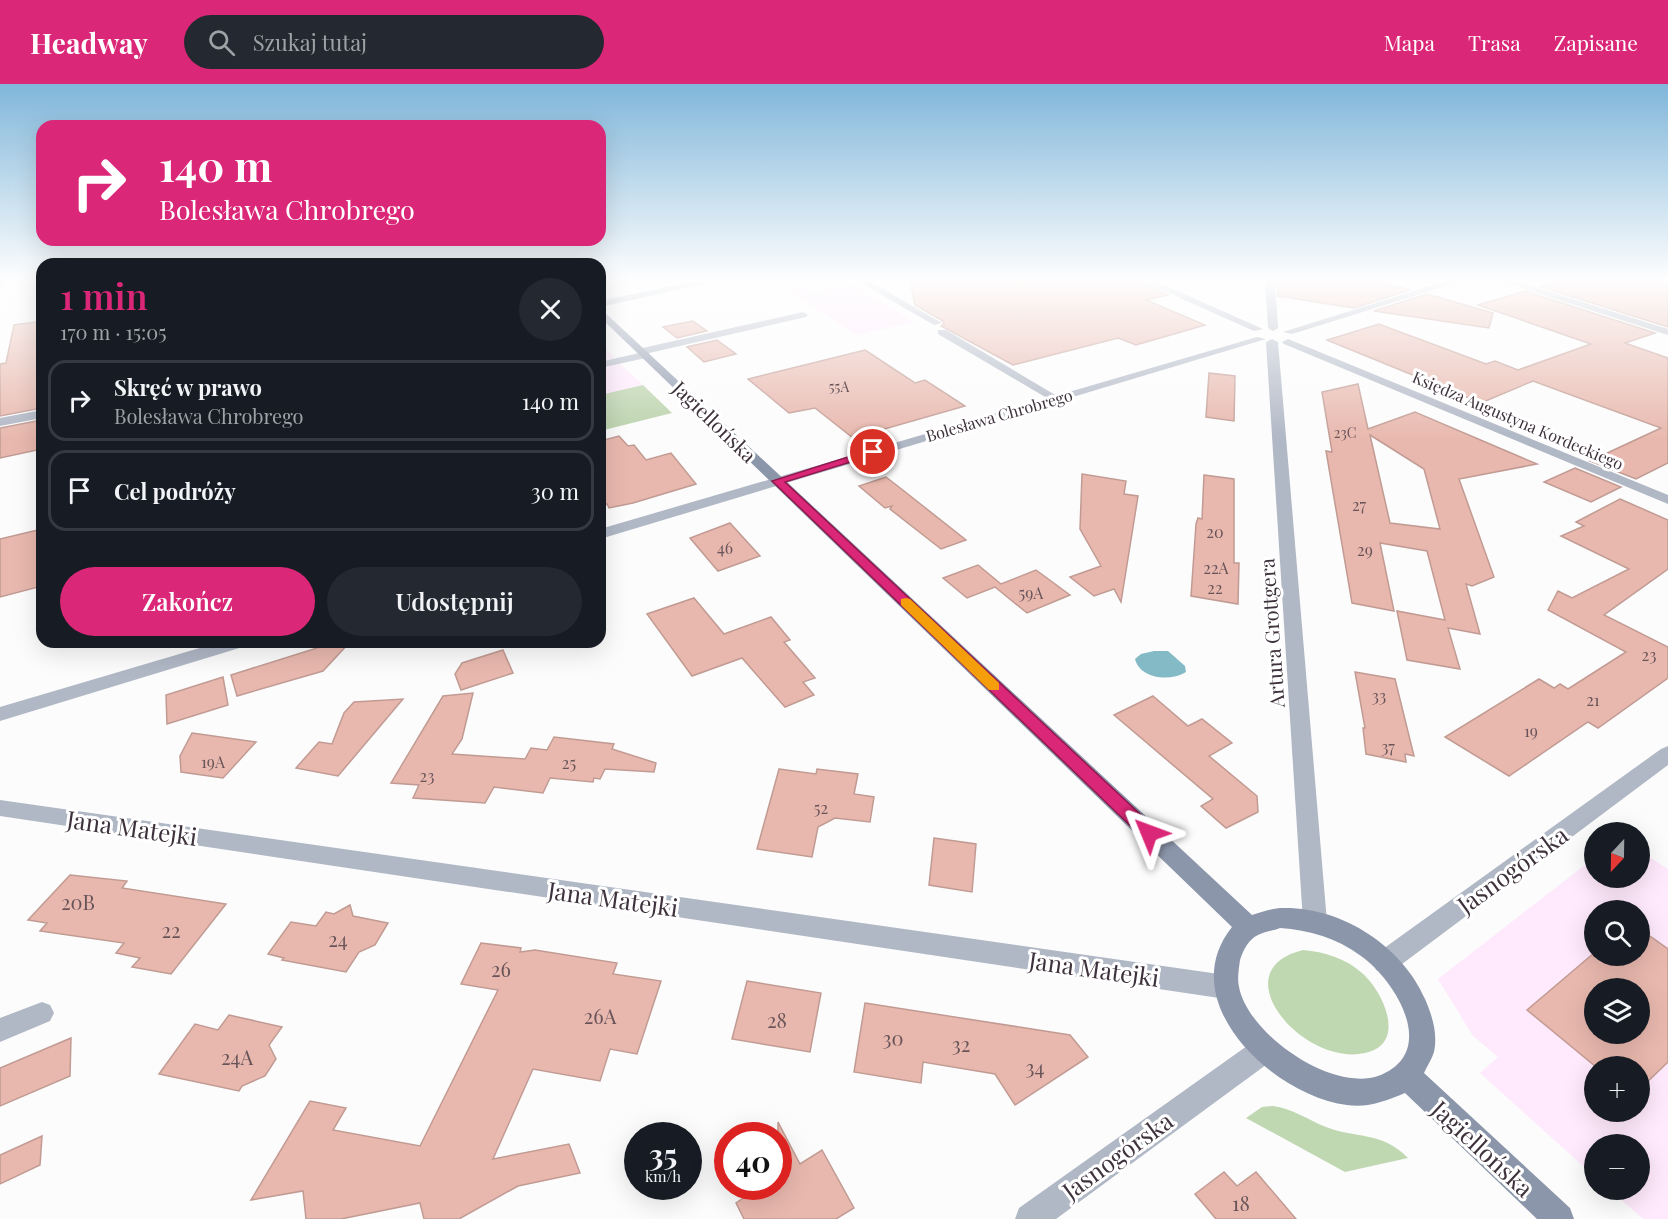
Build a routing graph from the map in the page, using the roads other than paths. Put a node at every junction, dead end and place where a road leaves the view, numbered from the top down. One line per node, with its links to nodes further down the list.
1 (624, 334): 6 (street, Jagiellońska)
2 (724, 334): 6 (lane)
3 (949, 334): 8 (lane)
4 (1277, 334): 5 (street, Bolesława Chrobrego)
5 (1273, 335): 8 (street, Bolesława Chrobrego); 12 (street, Księdza Augustyna Kordeckiego); 18 (street, Artura Grottgera)
6 (644, 353): 7 (lane); 11 (street, Jagiellońska)
7 (606, 363)
8 (1056, 399): 11 (street, Bolesława Chrobrego)
9 (36, 415): 10 (street)
10 (0, 422)
11 (778, 481): 13 (street, Bolesława Chrobrego); 19 (street, Jagiellońska)
12 (1668, 500)
13 (606, 532)
14 (220, 648): 15 (street)
15 (0, 714)
16 (1668, 754): 20 (street, Jasnogórska)
17 (0, 808): 21 (street, Jana Matejki)
18 (1315, 922): 19 (street); 20 (street)
19 (1249, 928): 21 (street)
20 (1385, 962): 25 (street)
21 (1226, 987): 24 (street)
22 (42, 1014): 23 (lane)
23 (0, 1030)
24 (1264, 1050): 25 (street); 26 (street, Jasnogórska)
25 (1407, 1076): 27 (street, Jagiellońska)
26 (1030, 1219)
27 (1559, 1219)

